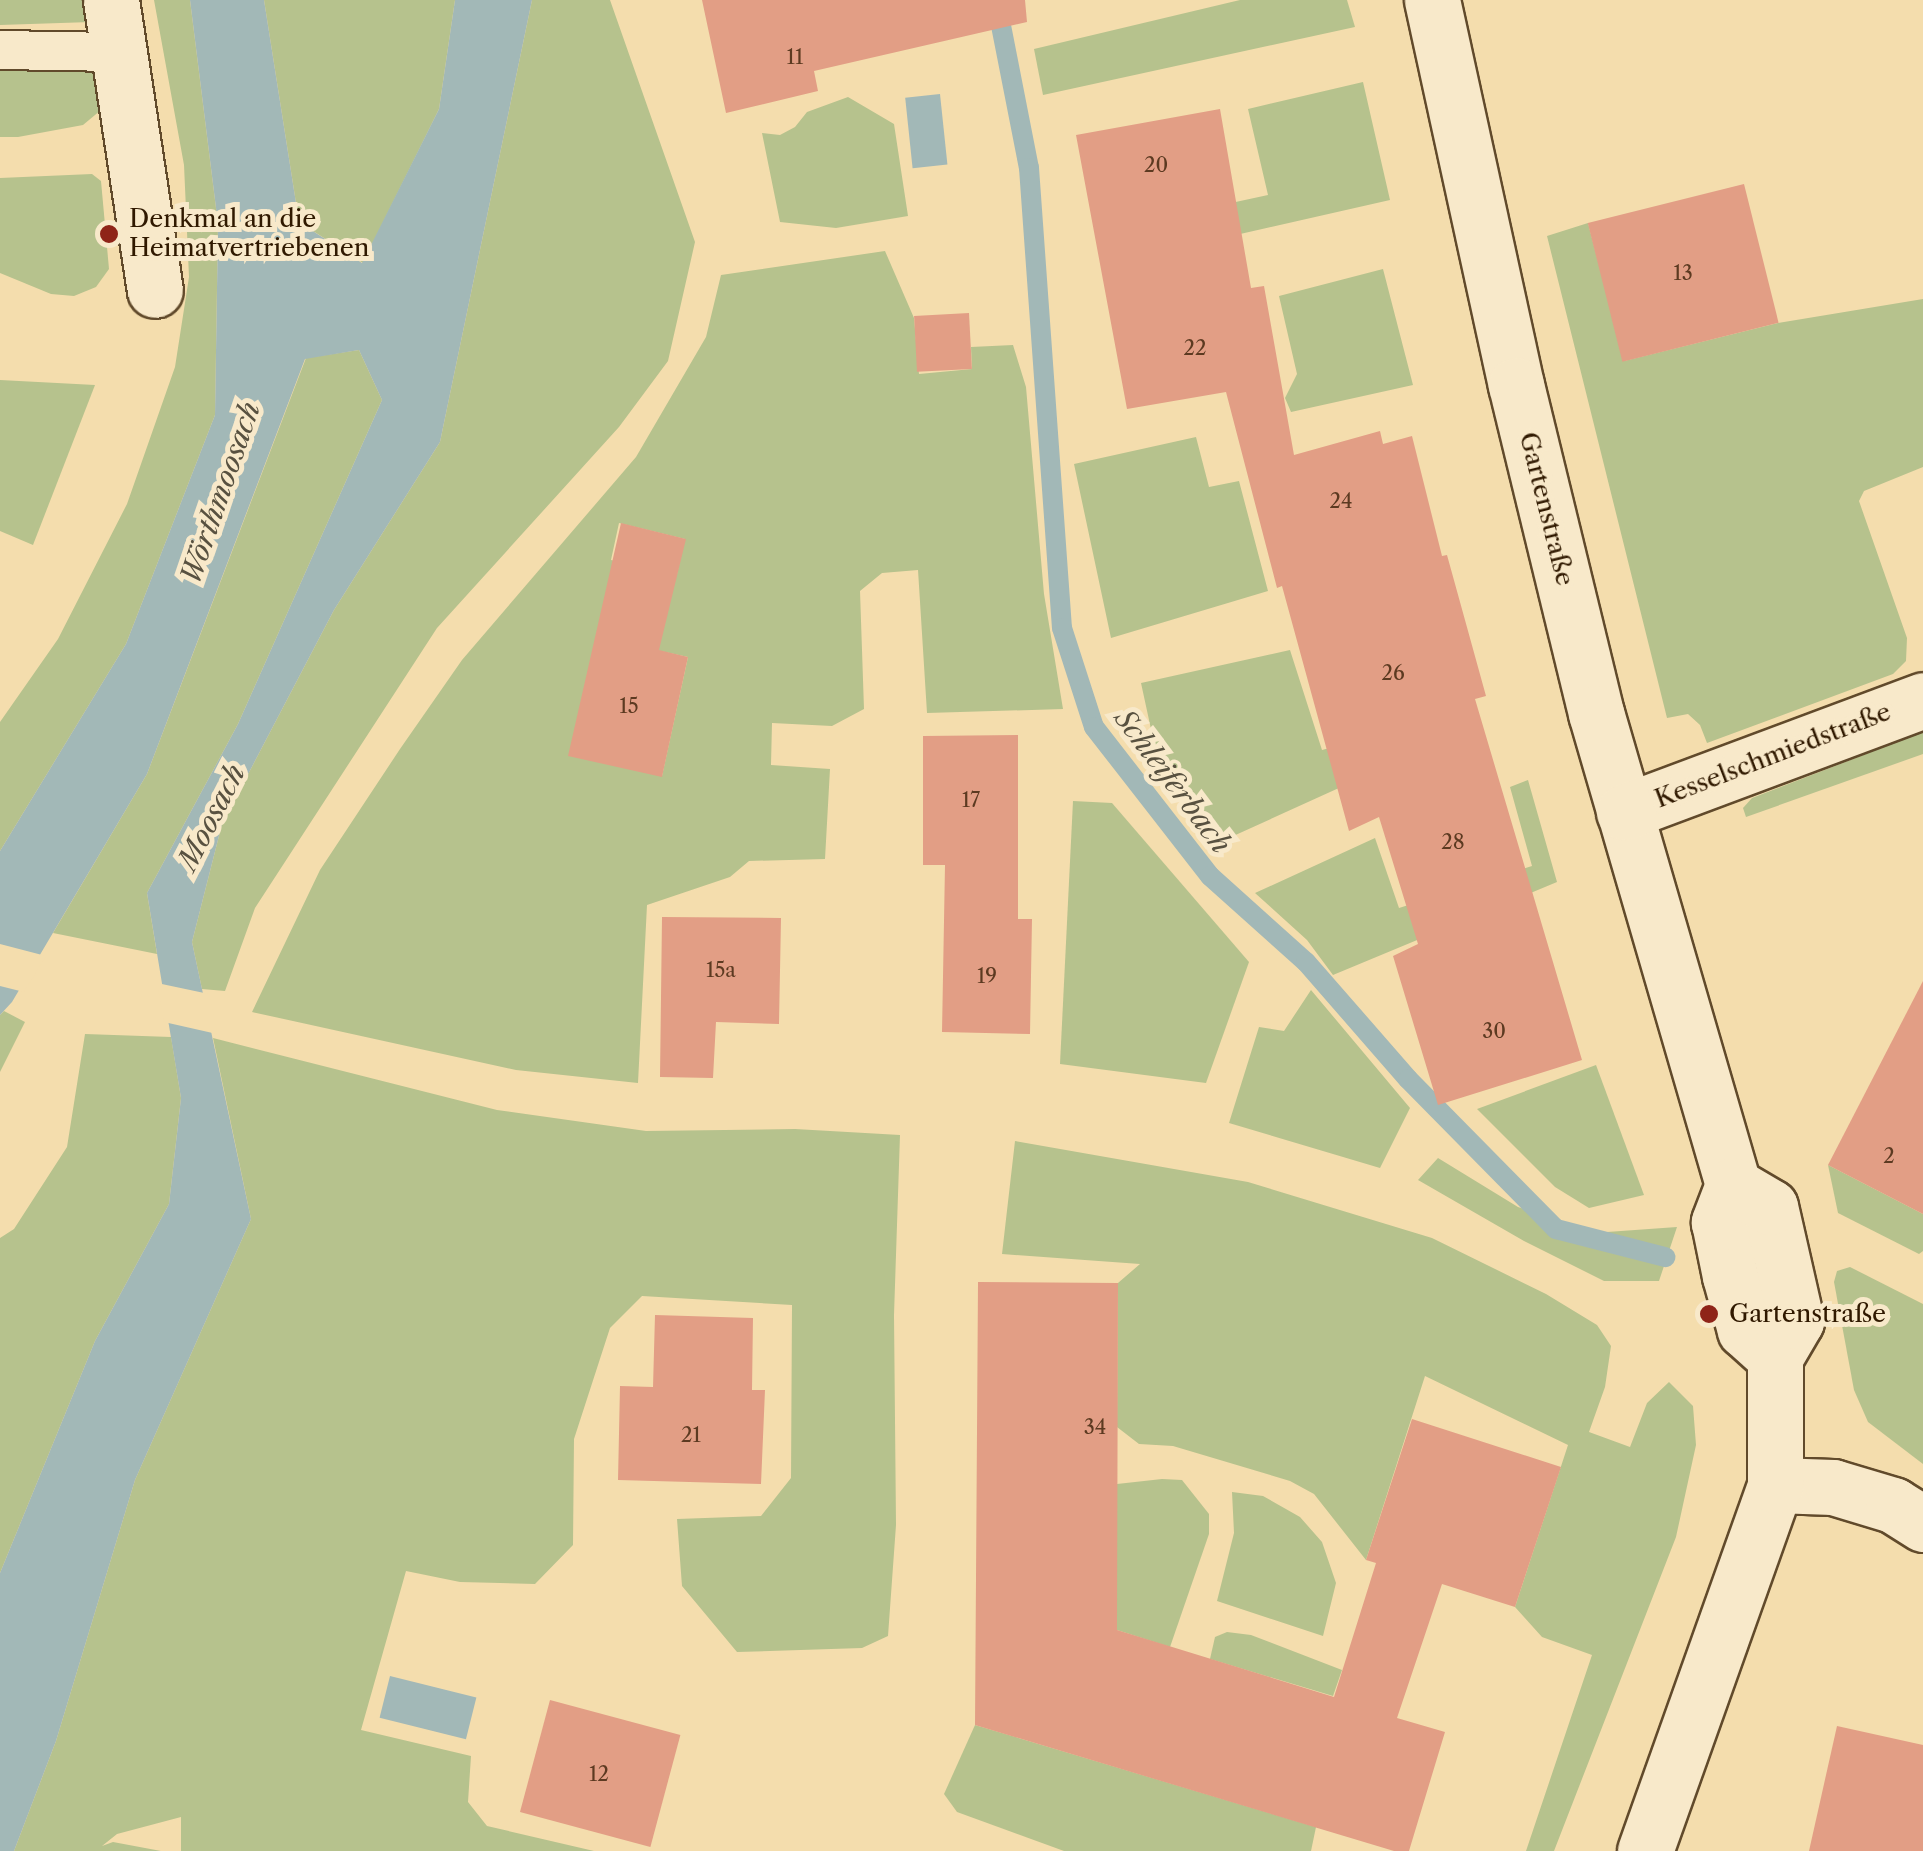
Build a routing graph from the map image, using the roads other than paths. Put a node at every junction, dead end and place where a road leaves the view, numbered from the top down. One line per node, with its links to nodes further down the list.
1 (1432, 0): 6 (street, Gartenstraße)
2 (115, 26): 3 (lane); 4 (street)
3 (0, 50)
4 (155, 290)
5 (1923, 700): 6 (street, Kesselschmiedstraße)
6 (1624, 812): 7 (street, Gartenstraße)
7 (1775, 1485): 8 (street); 9 (street, Gartenstraße)
8 (1923, 1524)
9 (1644, 1851)

